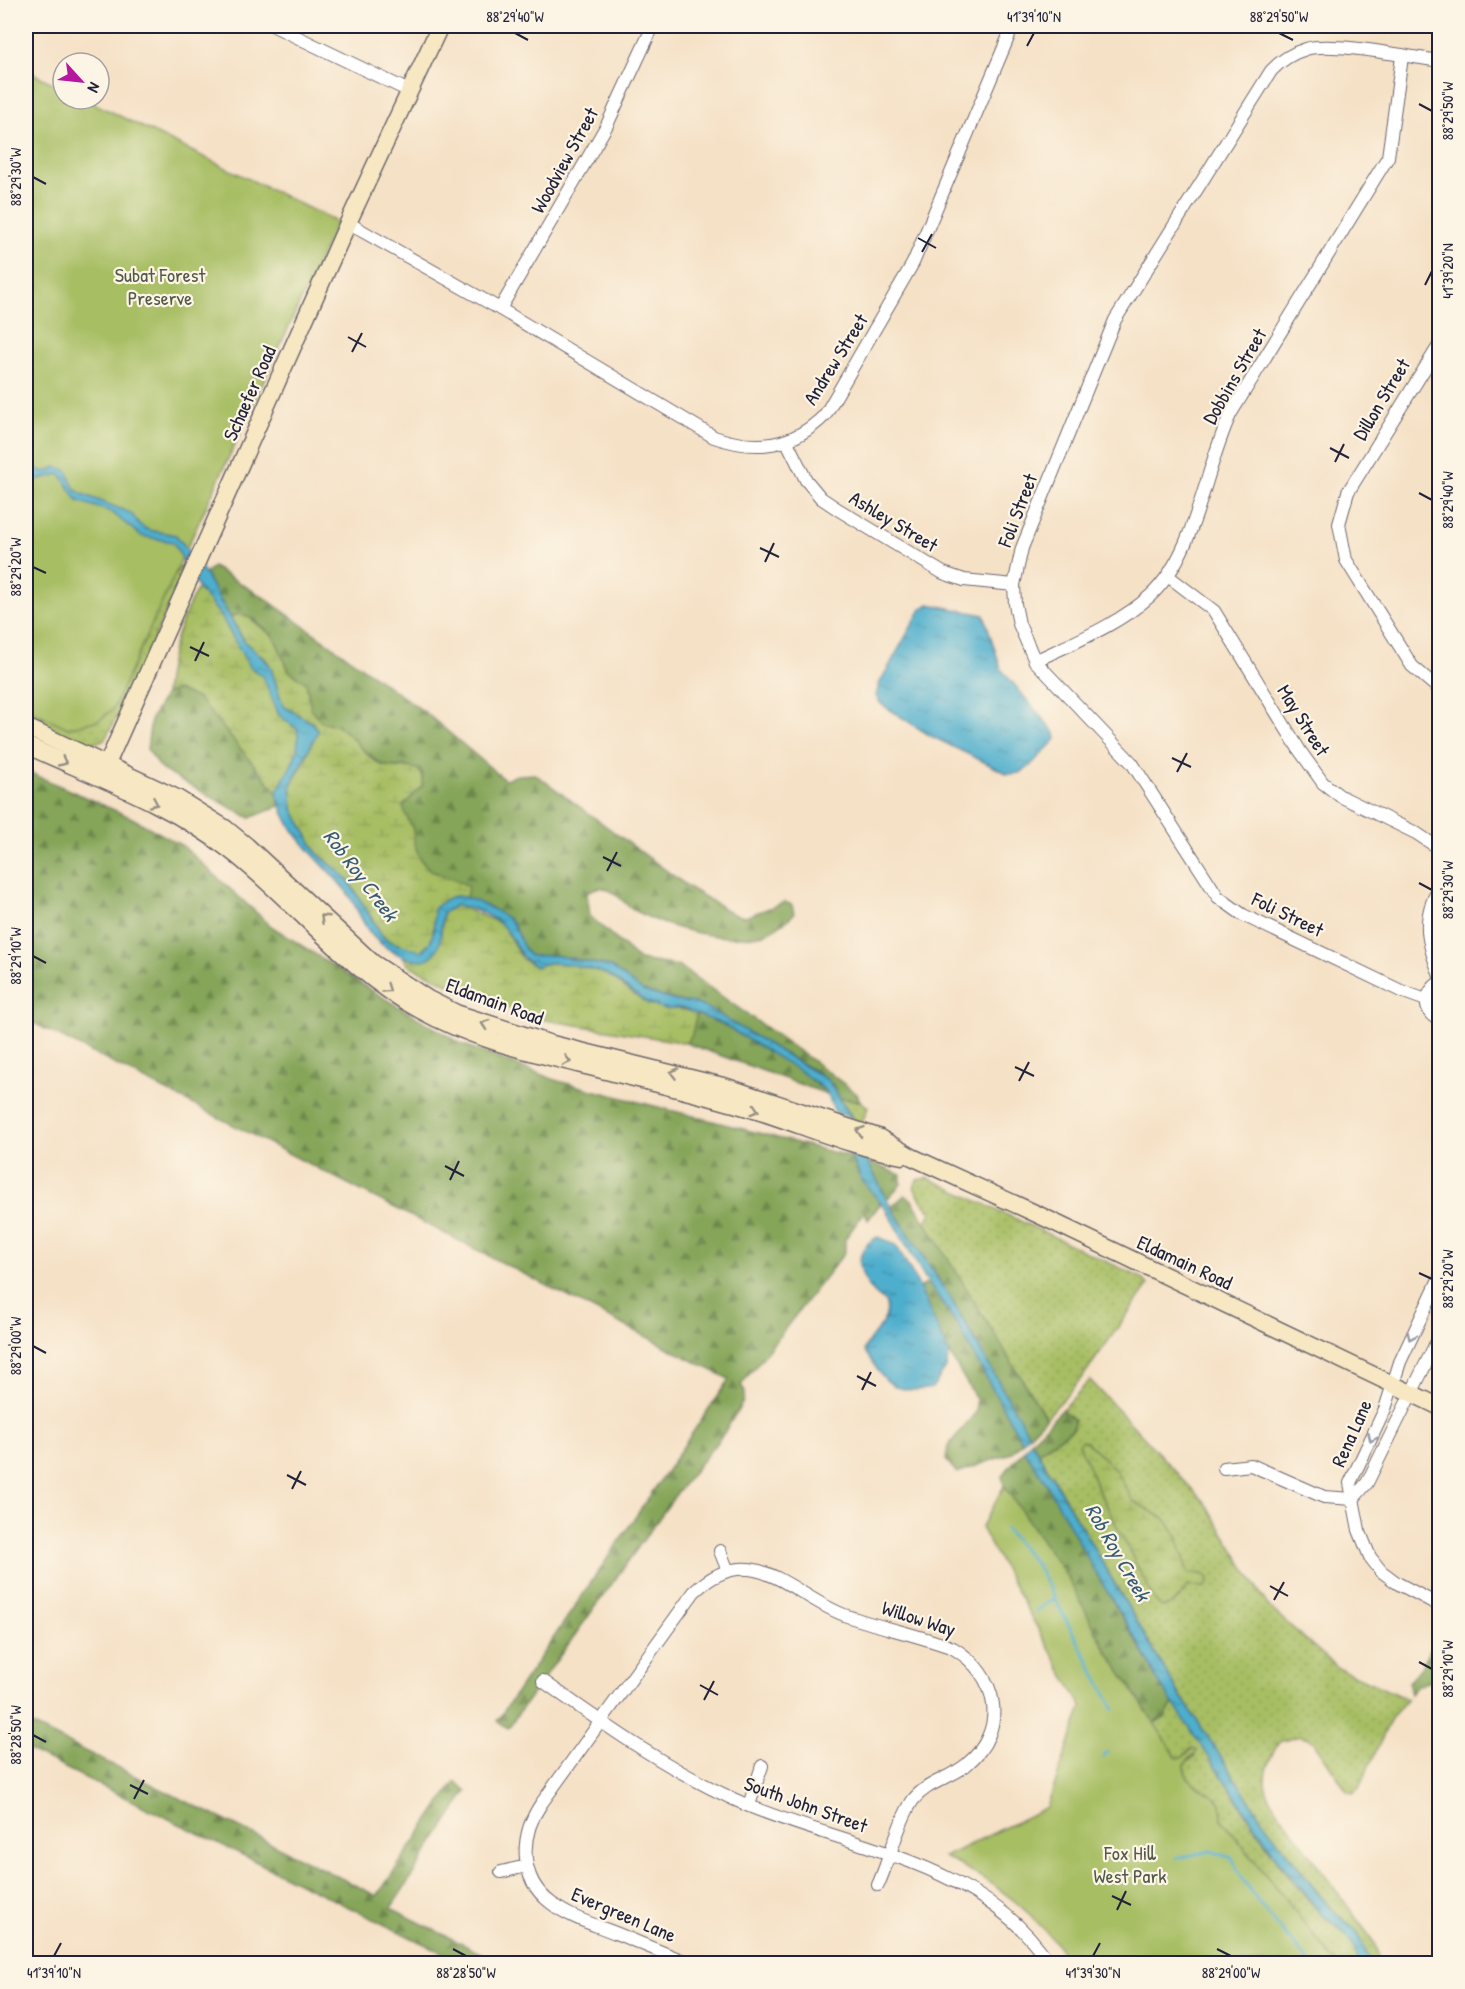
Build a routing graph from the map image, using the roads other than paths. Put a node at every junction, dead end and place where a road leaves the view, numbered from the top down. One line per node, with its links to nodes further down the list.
1 (274, 26): 7 (street)
2 (440, 26): 7 (main road, Schaefer Road)
3 (653, 26): 9 (street, Woodview Street)
4 (1013, 26): 11 (street, Andrew Street)
5 (1402, 57): 6 (street, Foli Street); 12 (street, Dobbins Street); 13 (street, Foli Street)
6 (1440, 61)
7 (409, 91): 8 (main road, Schaefer Road)
8 (348, 223): 9 (street, Andrew Street); 18 (main road, Schaefer Road)
9 (500, 309): 11 (street, Andrew Street)
10 (1440, 344): 15 (street, Dillon Street)
11 (787, 442): 13 (street, Ashley Street)
12 (1168, 576): 14 (street, Dobbins Street); 19 (street, May Street)
13 (1014, 585): 14 (street, Foli Street)
14 (1035, 662): 23 (street, Foli Street)
15 (1440, 690)
16 (26, 727): 18 (main road, Eldamain Road)
17 (26, 745): 18 (main road, Eldamain Road, one-way to 18)
18 (104, 772): 28 (main road, Eldamain Road)
19 (1440, 849)
20 (1440, 887): 21 (street)
21 (1440, 976)
22 (1440, 982): 23 (street)
23 (1426, 1000): 24 (street)
24 (1437, 1019): 25 (street)
25 (1440, 1031)
26 (1440, 1277): 28 (street, Rena Lane, one-way to 28)
27 (1440, 1335): 29 (street, Rena Lane)
28 (1392, 1383): 29 (main road, Eldamain Road); 32 (street, Rena Lane, one-way to 32)
29 (1411, 1393): 30 (main road, Eldamain Road); 32 (street, Rena Lane)
30 (1440, 1407)
31 (1224, 1468): 32 (street)
32 (1353, 1499): 35 (street, Rena Lane)
33 (720, 1551): 34 (street)
34 (728, 1571): 37 (street, Willow Way); 40 (street, Willow Way)
35 (1433, 1602)
36 (543, 1681): 37 (street, South John Street)
37 (600, 1722): 39 (street, South John Street); 41 (street, Evergreen Lane)
38 (762, 1766): 39 (street)
39 (749, 1805): 40 (street, South John Street)
40 (891, 1856): 43 (street, Willow Way); 45 (street, South John Street)
41 (527, 1866): 42 (street); 44 (street, Evergreen Lane)
42 (501, 1872)
43 (878, 1885)
44 (691, 1964)
45 (1050, 1964)

